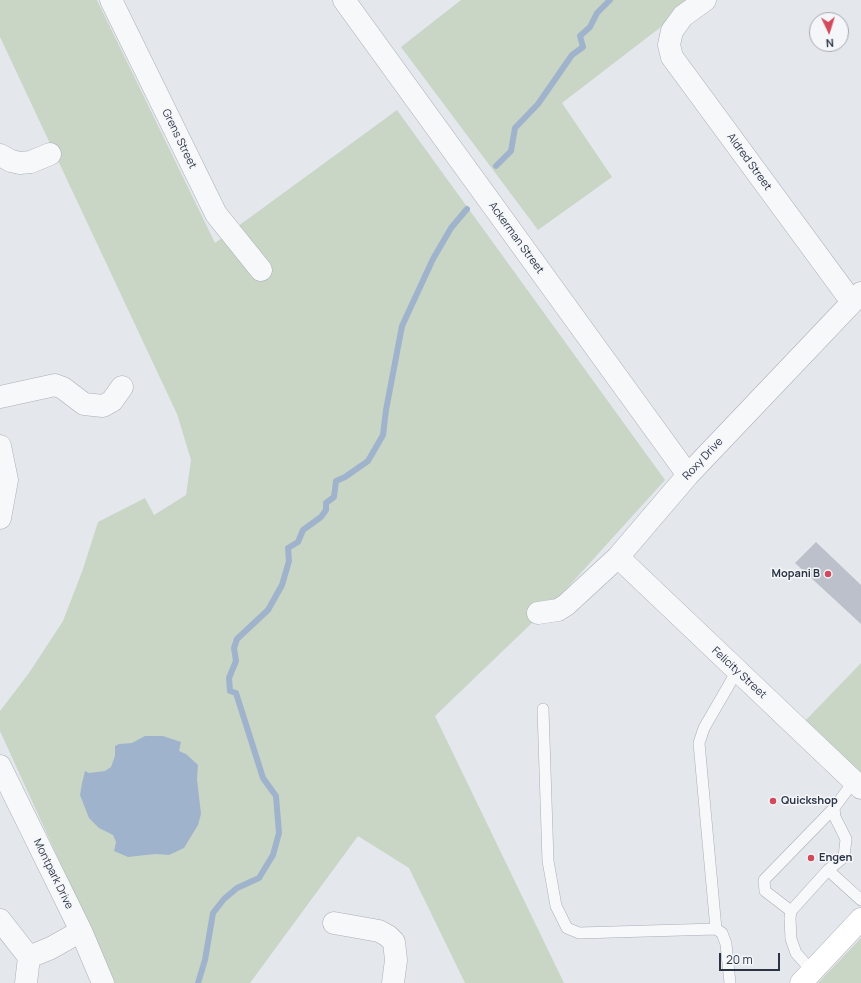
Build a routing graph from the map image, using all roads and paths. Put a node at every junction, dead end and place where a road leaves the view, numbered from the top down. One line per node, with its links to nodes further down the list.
1 (111, 0): 6 (street, Grens Street)
2 (344, 0): 11 (street, Ackerman Street)
3 (705, 0): 7 (street, Aldred Street)
4 (50, 154): 5 (street)
5 (0, 155)
6 (261, 270)
7 (857, 297): 11 (street, Roxy Drive)
8 (122, 387): 9 (street)
9 (0, 397)
10 (0, 446): 12 (street)
11 (688, 475): 13 (street, Roxy Drive)
12 (0, 518)
13 (618, 558): 14 (street, Roxy Drive); 15 (street, Felicity Street)
14 (538, 613)
15 (737, 671): 18 (street, Felicity Street); 26 (lane)
16 (543, 709): 26 (lane)
17 (0, 766): 27 (street, Montpark Drive)
18 (858, 785): 19 (lane)
19 (834, 808): 20 (lane); 22 (lane)
20 (828, 870): 21 (lane); 22 (lane)
21 (861, 900)
22 (791, 911): 29 (lane)
23 (861, 919): 29 (main road)
24 (0, 920): 28 (street)
25 (334, 923): 32 (street)
26 (716, 929): 33 (lane)
27 (81, 931): 28 (street); 31 (street, Montpark Drive)
28 (30, 956): 30 (street)
29 (806, 977)
30 (26, 983)
31 (103, 983)
32 (393, 983)
33 (730, 983)

